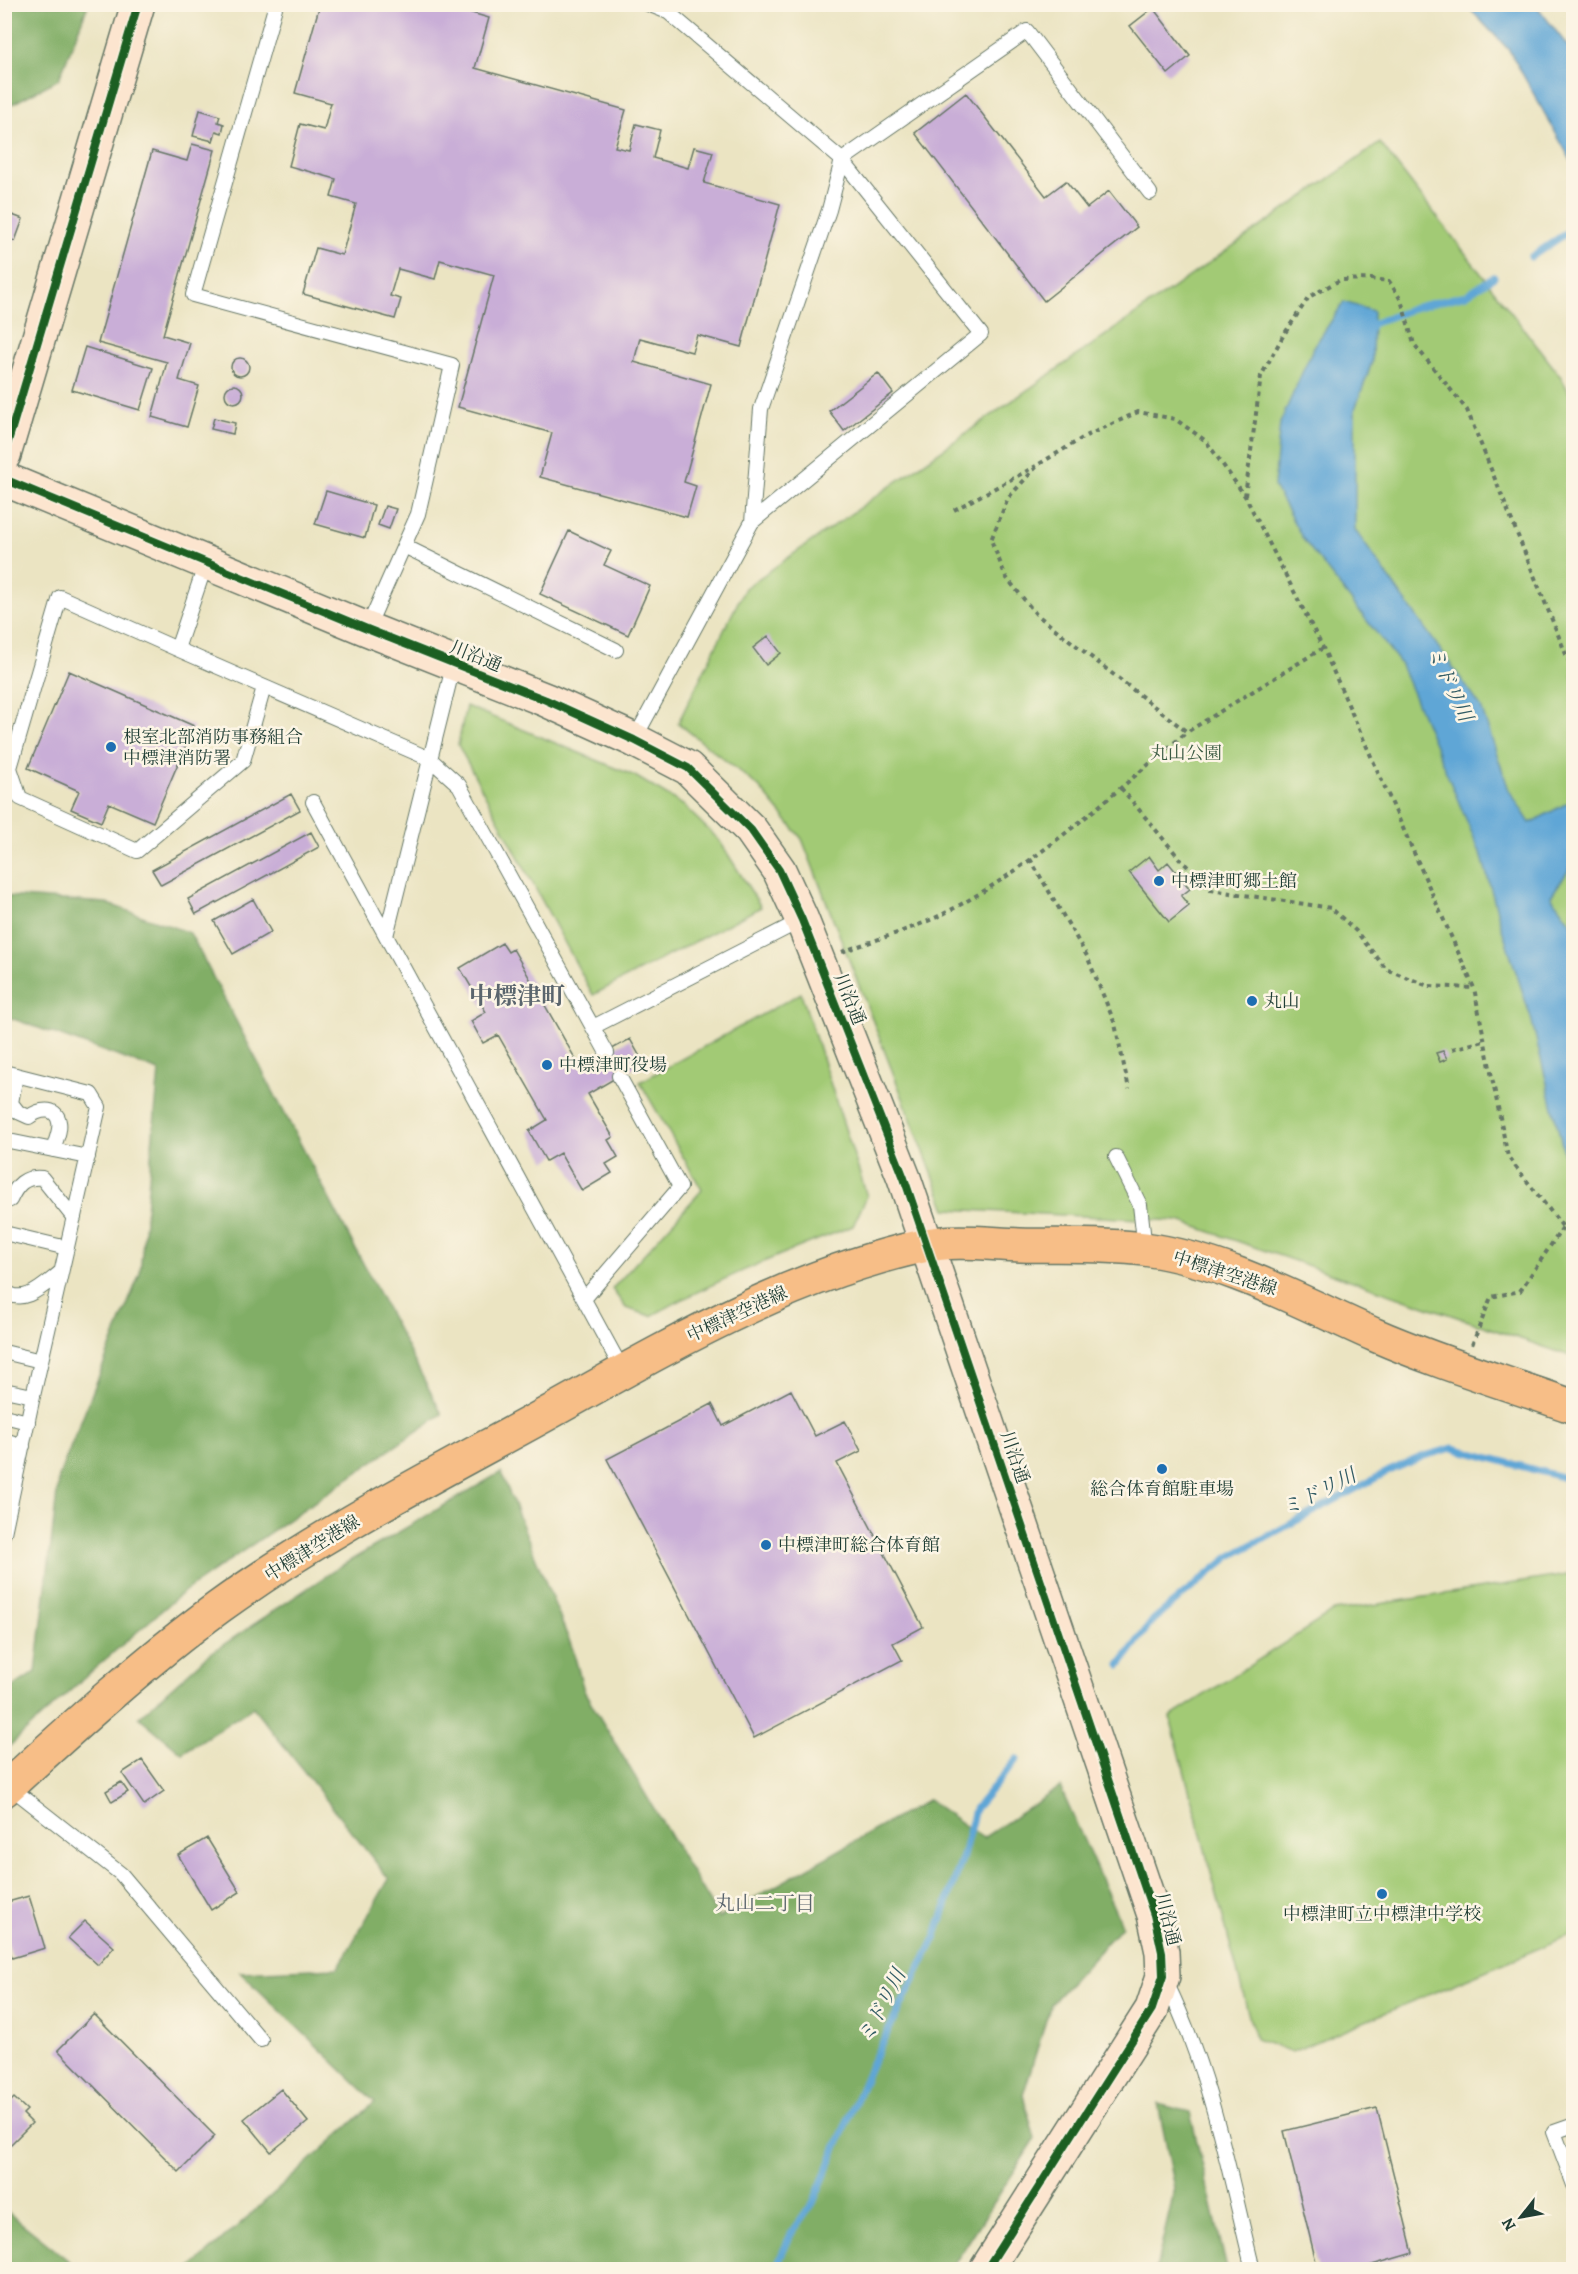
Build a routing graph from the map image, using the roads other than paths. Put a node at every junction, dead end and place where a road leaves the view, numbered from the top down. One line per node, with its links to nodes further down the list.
1 (138, 4): 6 (street)
2 (276, 4): 9 (lane)
3 (648, 4): 4 (lane)
4 (842, 159): 5 (lane); 8 (lane); 8 (lane)
5 (1150, 193)
6 (4, 454)
7 (4, 479): 10 (street, 川沿通)
8 (752, 522): 16 (lane)
9 (404, 546): 11 (lane); 13 (lane)
10 (206, 561): 11 (street, 川沿通); 12 (lane)
11 (367, 629): 14 (street, 川沿通)
12 (177, 649): 15 (lane); 15 (lane)
13 (616, 650)
14 (454, 663): 16 (street, 川沿通); 17 (lane)
15 (264, 687): 17 (lane)
16 (634, 740): 19 (street, 川沿通)
17 (430, 759): 20 (lane); 21 (lane)
18 (313, 802): 20 (lane)
19 (802, 920): 21 (lane); 32 (street, 川沿通)
20 (386, 936): 37 (lane)
21 (593, 1027): 22 (lane)
22 (607, 1053)
23 (10, 1073): 26 (lane); 27 (lane)
24 (620, 1076): 37 (lane)
25 (4, 1140): 26 (lane)
26 (53, 1150): 27 (lane)
27 (88, 1157): 30 (lane)
28 (1116, 1157): 34 (lane)
29 (4, 1202): 30 (lane)
30 (74, 1218): 33 (lane)
31 (4, 1233): 33 (lane)
32 (928, 1245): 34 (main road, 中標津空港線); 40 (main road, 中標津空港線); 50 (street, 川沿通)
33 (67, 1248): 35 (lane)
34 (1145, 1250): 43 (main road, 中標津空港線)
35 (62, 1272): 36 (lane); 39 (lane)
36 (4, 1290)
37 (584, 1299): 40 (lane)
38 (4, 1352): 39 (lane)
39 (41, 1361): 42 (lane)
40 (624, 1371): 49 (main road, 中標津空港線)
41 (4, 1390): 42 (lane)
42 (33, 1396): 45 (lane)
43 (1574, 1407)
44 (4, 1416): 45 (lane)
45 (28, 1422): 47 (lane)
46 (4, 1440): 47 (lane)
47 (23, 1446): 48 (lane)
48 (4, 1533)
49 (7, 1788): 51 (lane)
50 (1163, 1976): 54 (street); 55 (lane)
51 (261, 2040)
52 (1574, 2125): 53 (lane)
53 (1574, 2185)
54 (986, 2270)
55 (1253, 2270)

